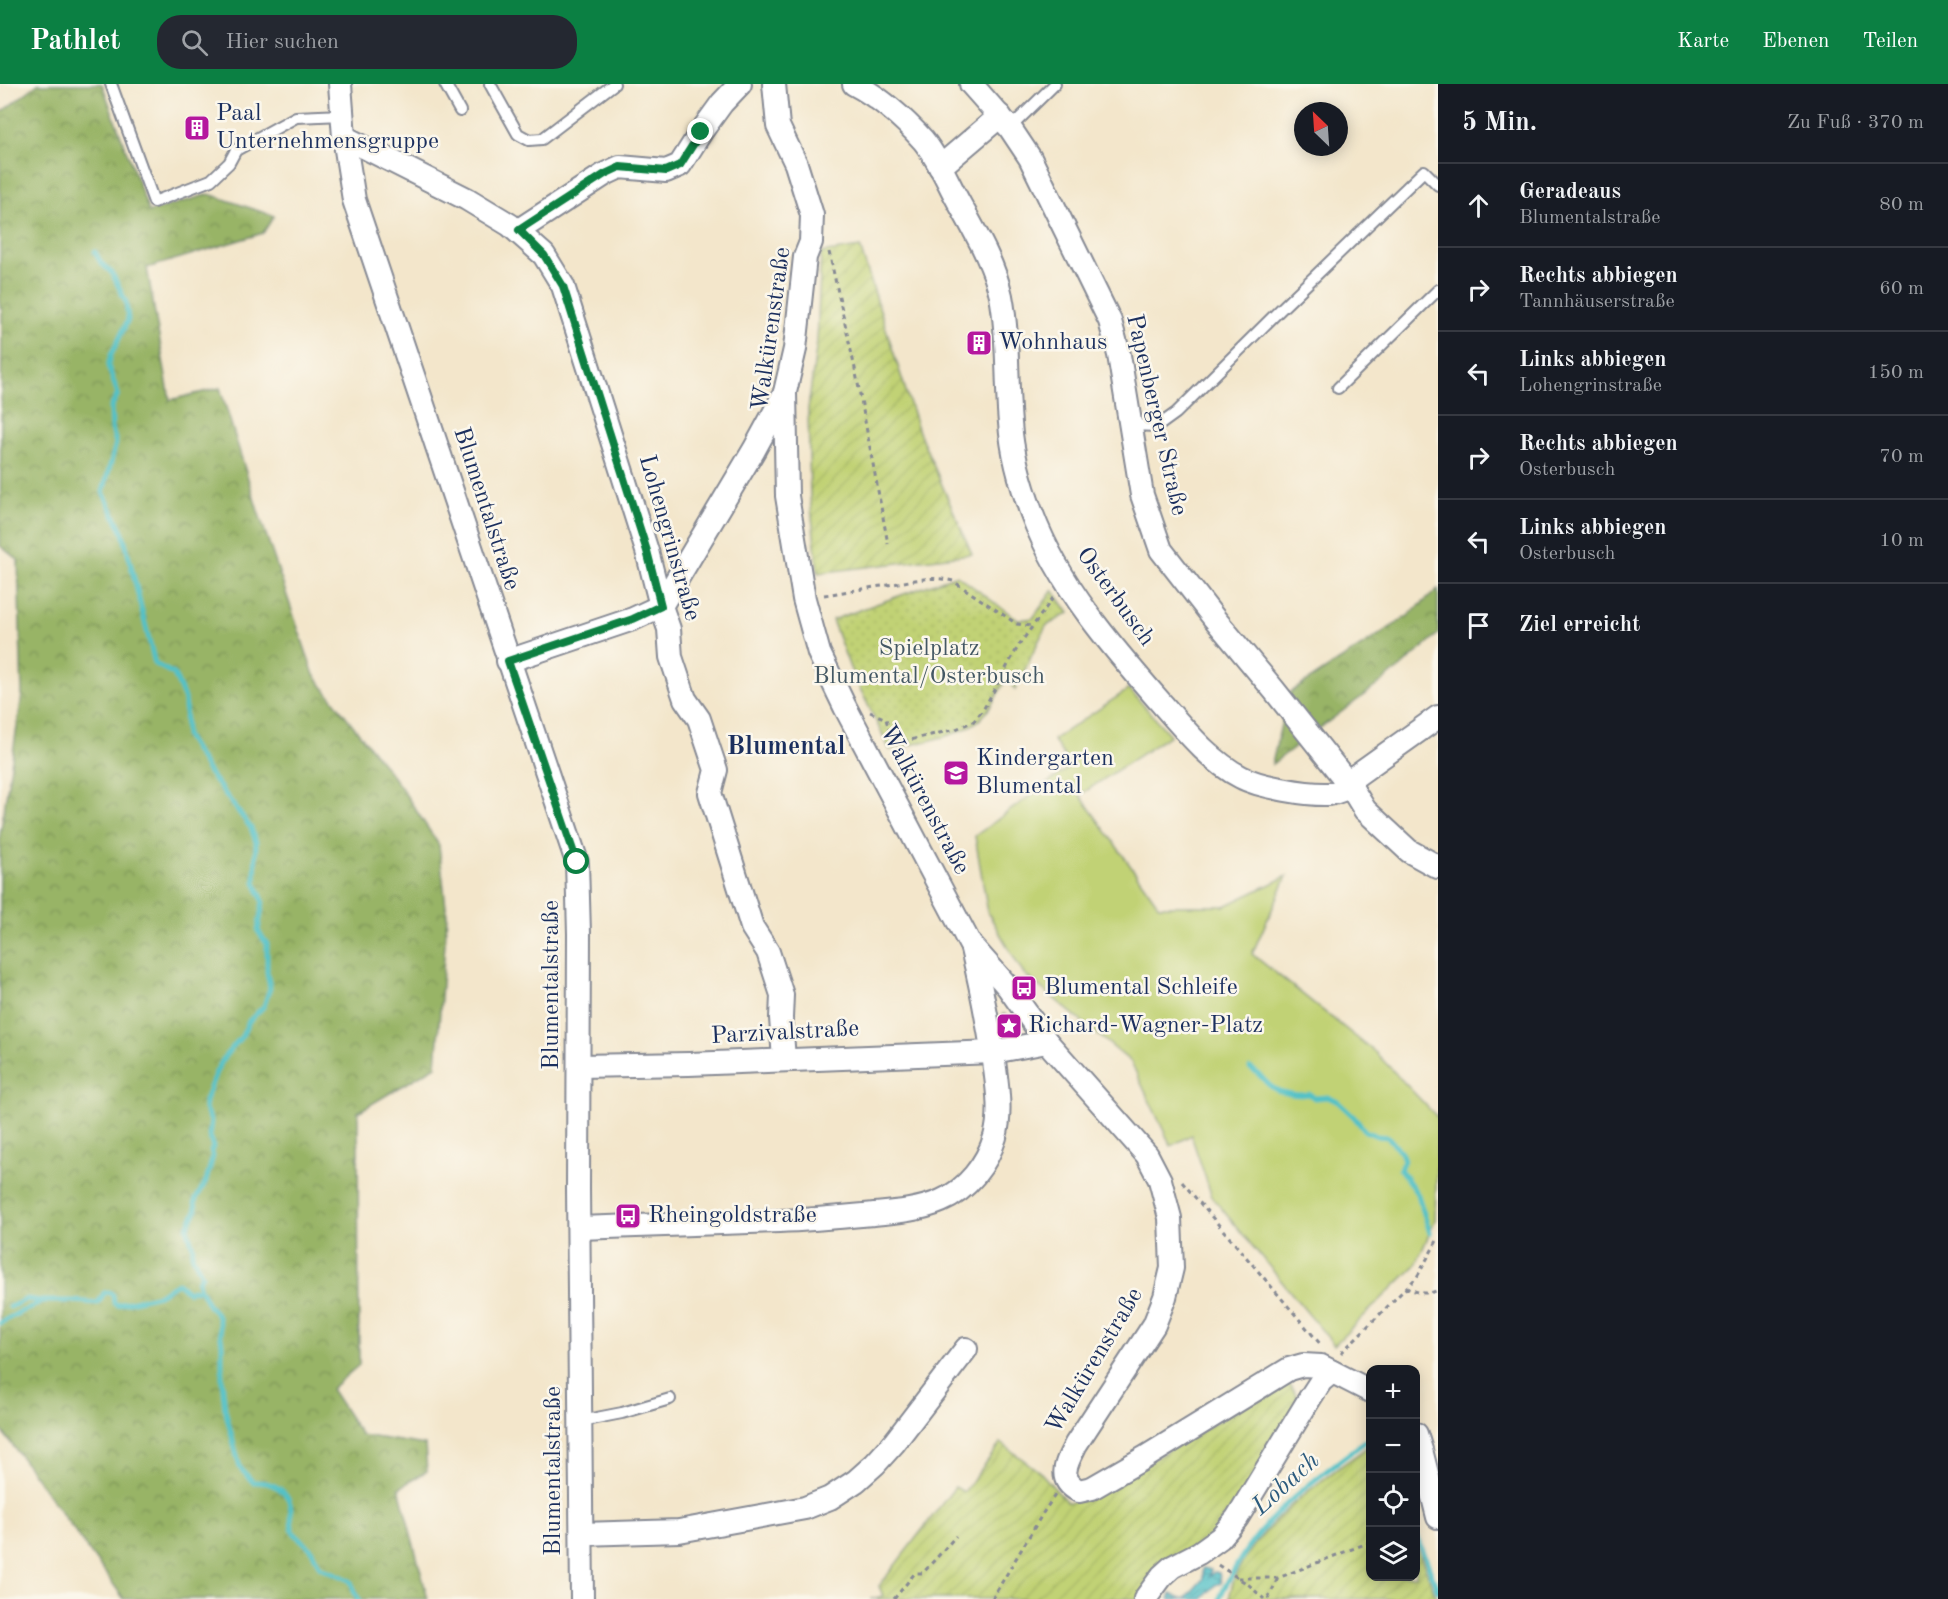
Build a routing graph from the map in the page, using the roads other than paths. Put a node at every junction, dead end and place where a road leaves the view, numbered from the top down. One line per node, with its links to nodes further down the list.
1 (111, 84): 13 (lane)
2 (340, 84): 13 (street, Blumentalstraße)
3 (446, 84): 11 (lane)
4 (490, 84): 5 (lane)
5 (614, 84)
6 (740, 84): 16 (street)
7 (774, 84): 19 (street, Walkürenstraße)
8 (854, 84): 14 (street, Osterbusch)
9 (971, 84): 12 (street, Papenberger Straße)
10 (1055, 84): 12 (lane)
11 (460, 111)
12 (1005, 122): 14 (street); 20 (street, Papenberger Straße)
13 (344, 126): 16 (street, Lohengrinstraße); 22 (street, Blumentalstraße)
14 (940, 167): 24 (street, Osterbusch)
15 (1438, 185): 20 (lane)
16 (519, 230): 21 (street, Lohengrinstraße)
17 (1438, 290): 18 (lane)
18 (1338, 388)
19 (785, 392): 21 (street); 26 (street, Walkürenstraße)
20 (1131, 425): 24 (street, Papenberger Straße)
21 (661, 606): 22 (street); 31 (street, Lohengrinstraße)
22 (508, 661): 32 (street, Blumentalstraße)
23 (1438, 717): 24 (street)
24 (1349, 785): 25 (street, Papenberger Straße)
25 (1438, 867)
26 (970, 944): 27 (street, Walkürenstraße); 28 (street, Walkürenstraße)
27 (1008, 987): 28 (lane); 29 (street, Walkürenstraße)
28 (985, 1000): 30 (street, Walkürenstraße)
29 (1047, 1042): 30 (street); 35 (street, Walkürenstraße)
30 (993, 1052): 31 (street, Parzivalstraße); 33 (street)
31 (784, 1060): 32 (street, Parzivalstraße)
32 (579, 1066): 33 (street, Blumentalstraße)
33 (579, 1228): 38 (street, Blumentalstraße)
34 (966, 1349): 41 (street)
35 (1332, 1371): 36 (street); 43 (street)
36 (1366, 1388)
37 (670, 1399): 38 (lane)
38 (581, 1421): 41 (street, Blumentalstraße)
39 (1420, 1447): 40 (street)
40 (1438, 1517)
41 (582, 1534): 42 (street, Blumentalstraße)
42 (582, 1599)
43 (1145, 1599)

